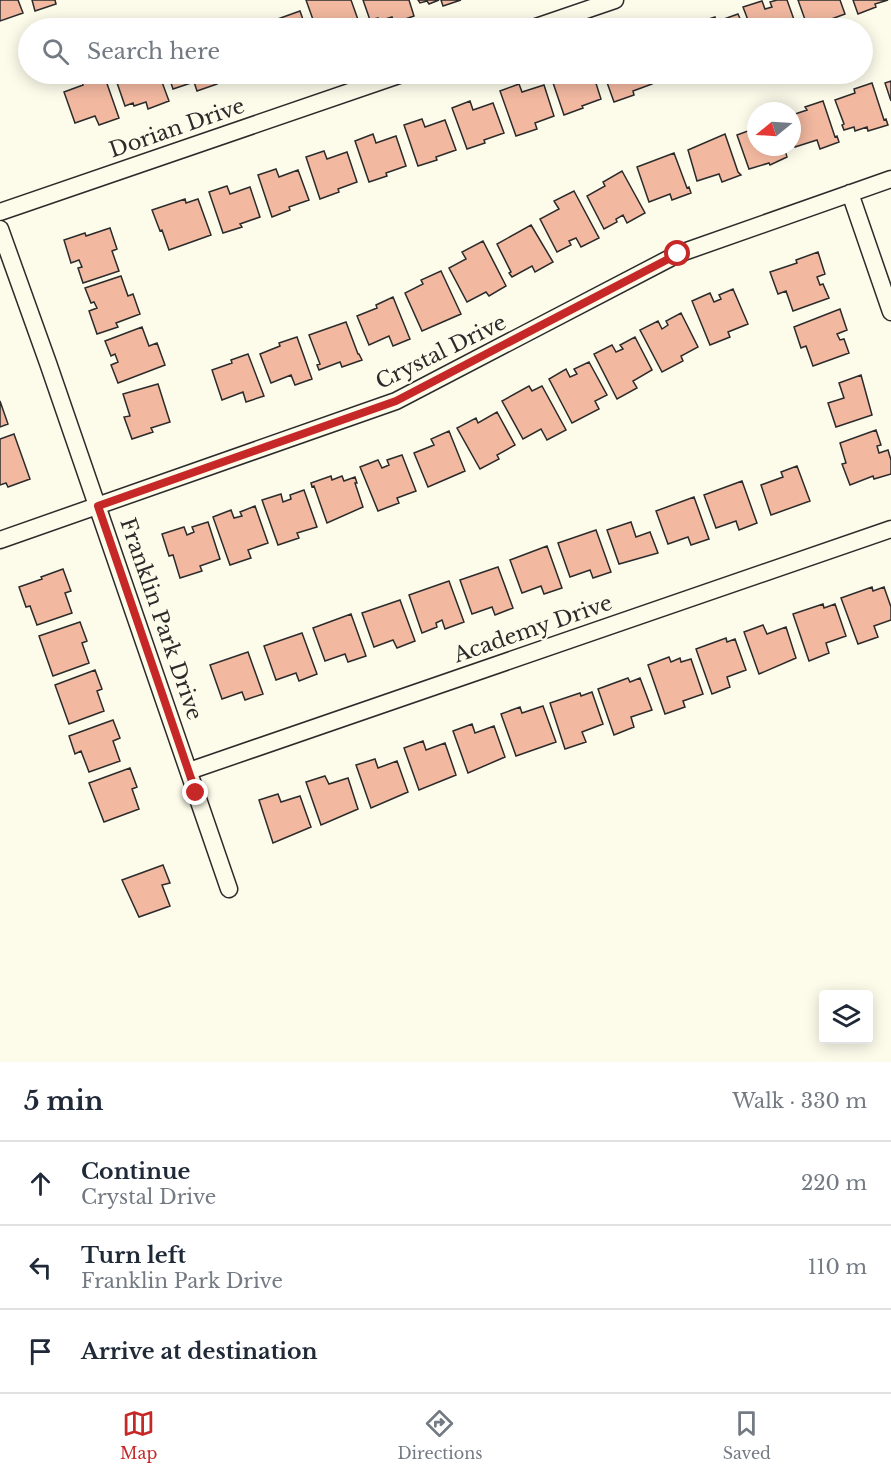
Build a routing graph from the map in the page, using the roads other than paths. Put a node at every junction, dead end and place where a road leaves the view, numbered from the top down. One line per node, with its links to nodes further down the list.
1 (615, 0): 2 (street)
2 (562, 18)
3 (373, 84): 6 (street, Dorian Drive)
4 (891, 179): 5 (street, Crystal Drive)
5 (850, 193): 8 (street); 9 (street, Crystal Drive)
6 (0, 212)
7 (0, 229): 9 (street, Franklin Park Drive)
8 (891, 312)
9 (98, 506): 11 (street, Crystal Drive); 12 (street, Franklin Park Drive)
10 (891, 529): 12 (street, Academy Drive)
11 (0, 540)
12 (189, 771): 13 (street, Franklin Park Drive)
13 (229, 889)

